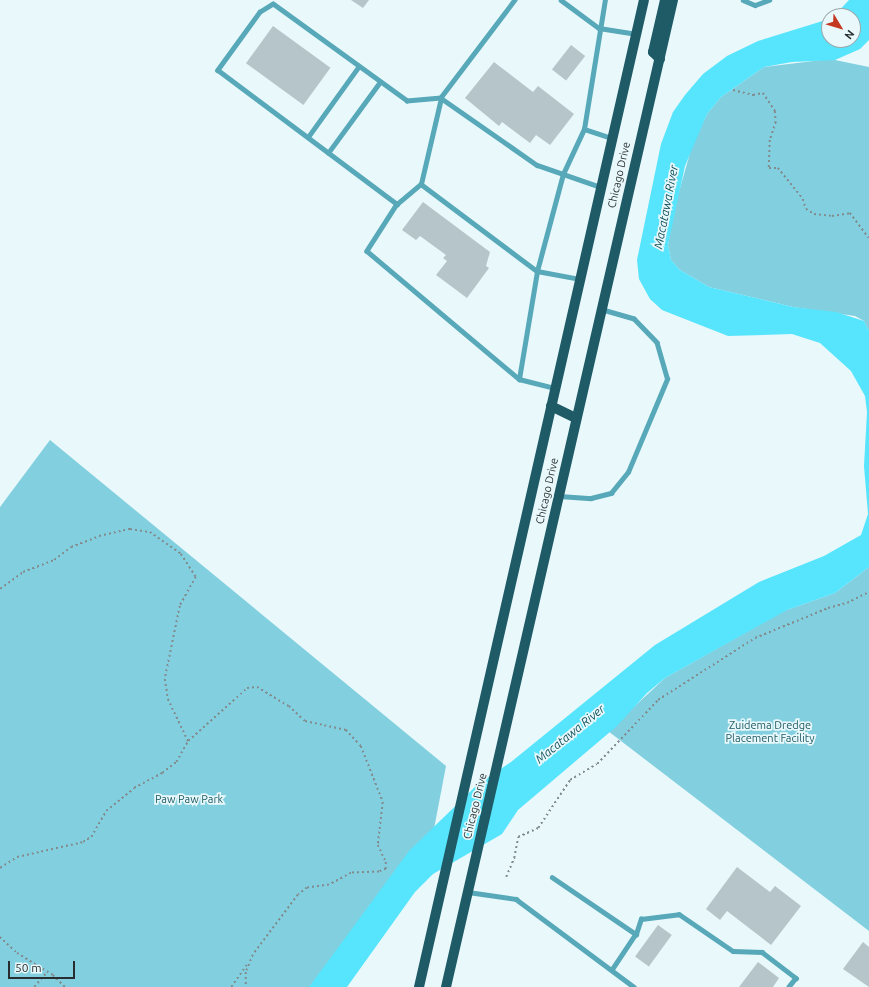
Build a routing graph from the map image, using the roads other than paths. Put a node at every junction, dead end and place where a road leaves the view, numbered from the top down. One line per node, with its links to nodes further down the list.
1 (515, 0): 14 (lane)
2 (561, 0): 9 (lane)
3 (605, 0): 9 (lane)
4 (644, 0): 10 (main road, Chicago Drive)
5 (665, 0): 11 (main road)
6 (673, 0): 11 (main road, Chicago Drive)
7 (743, 0): 8 (lane)
8 (769, 0)
9 (599, 28): 10 (lane); 15 (lane)
10 (637, 34): 17 (main road, Chicago Drive)
11 (660, 59): 25 (main road, Chicago Drive)
12 (359, 66): 13 (lane); 16 (lane); 16 (lane)
13 (380, 82): 14 (lane); 18 (lane)
14 (441, 98): 19 (lane); 20 (lane)
15 (584, 129): 17 (lane); 19 (lane)
16 (308, 137): 18 (lane)
17 (614, 138): 21 (main road, Chicago Drive)
18 (328, 153): 22 (lane)
19 (563, 174): 21 (lane); 23 (lane)
20 (421, 184): 22 (lane); 23 (lane)
21 (601, 187): 24 (main road, Chicago Drive)
22 (397, 204): 26 (lane)
23 (537, 271): 24 (lane); 26 (lane)
24 (580, 279): 27 (main road, Chicago Drive)
25 (600, 310): 29 (main road, Chicago Drive); 30 (lane)
26 (519, 379): 27 (lane)
27 (555, 388): 28 (main road, Chicago Drive)
28 (551, 406): 29 (main road); 35 (main road, Chicago Drive)
29 (576, 418): 30 (main road, Chicago Drive)
30 (558, 496): 32 (main road, Chicago Drive)
31 (552, 877): 33 (lane)
32 (467, 892): 34 (lane); 36 (main road, Chicago Drive)
33 (636, 934): 34 (lane); 38 (lane)
34 (612, 970): 37 (lane)
35 (419, 987)
36 (446, 987)
37 (634, 987)
38 (789, 987)

